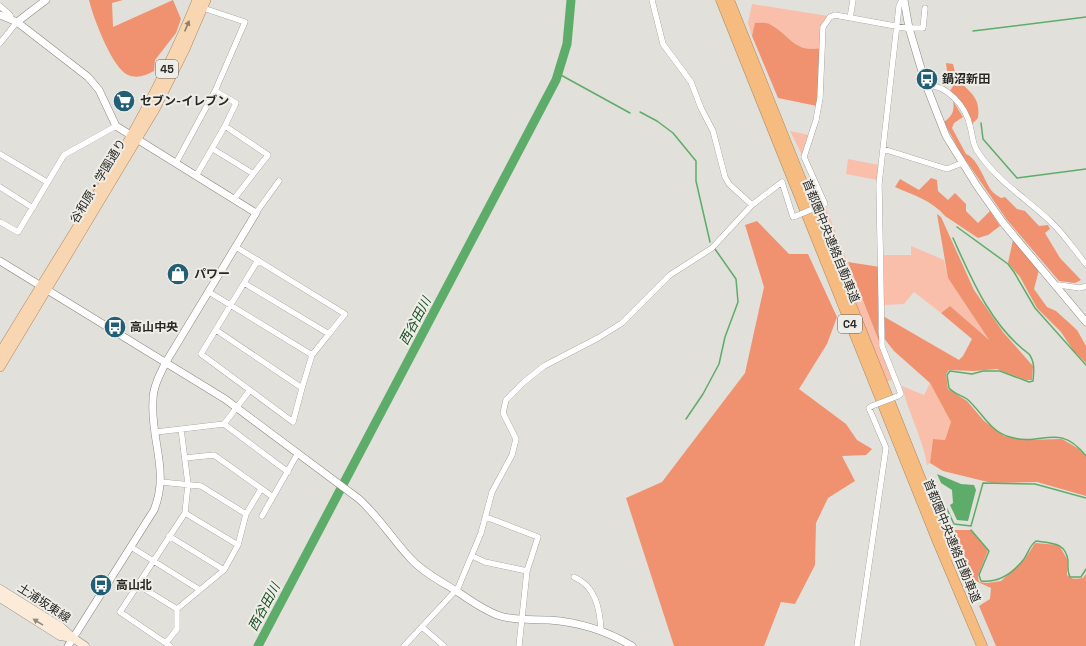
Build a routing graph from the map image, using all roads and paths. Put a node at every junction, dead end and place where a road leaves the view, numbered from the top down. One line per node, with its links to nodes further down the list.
1 (46, 0): 12 (street)
2 (652, 0): 32 (street)
3 (721, 0): 96 (highway, 首都圏中央連絡自動車道 / C4)
4 (729, 0): 97 (highway, 首都圏中央連絡自動車道 / C4)
5 (853, 0): 11 (street)
6 (904, 0): 13 (street); 14 (street)
7 (202, 3): 17 (street); 20 (main road, 谷和原・学園通り / 45)
8 (0, 6): 12 (street)
9 (925, 8): 14 (street)
10 (0, 15): 12 (street)
11 (850, 18): 13 (street); 32 (street, bridge)
12 (14, 20): 15 (street); 18 (street)
13 (896, 26): 14 (street); 21 (street)
14 (909, 28): 16 (street)
15 (0, 43)
16 (926, 85): 25 (street); 39 (street)
17 (215, 91): 19 (street); 24 (street)
18 (116, 126): 20 (street); 29 (street)
19 (225, 126): 22 (street); 26 (street)
20 (134, 138): 24 (street); 43 (main road, 谷和原・学園通り / 45)
21 (883, 148): 25 (street); 95 (street, bridge)
22 (213, 149): 26 (street); 27 (street)
23 (0, 154): 29 (street)
24 (176, 163): 27 (street)
25 (962, 163): 41 (street)
26 (252, 173): 31 (street)
27 (196, 176): 31 (street)
28 (279, 181): 34 (street)
29 (47, 182): 33 (street)
30 (0, 187): 33 (street)
31 (234, 199): 34 (street)
32 (752, 206): 69 (street)
33 (33, 208): 35 (street)
34 (256, 213): 36 (street)
35 (0, 222)
36 (236, 247): 37 (street); 44 (street)
37 (258, 260): 40 (street); 48 (street)
38 (0, 261): 43 (street)
39 (1086, 264)
40 (244, 283): 45 (street); 48 (street)
41 (1056, 286): 42 (street); 46 (street)
42 (1086, 286)
43 (44, 287): 49 (main road, 谷和原・学園通り / 45); 51 (street); 52 (main road, 谷和原・学園通り / 45)
44 (209, 292): 45 (street); 51 (street)
45 (230, 306): 47 (street); 50 (street)
46 (1086, 322)
47 (216, 330): 53 (street); 54 (street)
48 (329, 334): 50 (street)
49 (0, 353)
50 (312, 355): 53 (street)
51 (166, 362): 55 (street); 58 (street)
52 (0, 368)
53 (302, 388): 54 (street)
54 (250, 390): 55 (street)
55 (237, 407): 56 (street); 59 (street)
56 (224, 424): 57 (street); 61 (street)
57 (181, 429): 58 (street); 60 (street)
58 (156, 432): 62 (street)
59 (298, 453): 61 (street); 81 (street)
60 (185, 458): 63 (street); 64 (street)
61 (288, 472): 65 (street)
62 (161, 482): 63 (street); 72 (street)
63 (188, 484): 66 (street); 67 (street)
64 (261, 489): 65 (street); 67 (street)
65 (273, 497): 68 (street)
66 (185, 513): 70 (street); 71 (street)
67 (246, 514): 71 (street)
68 (262, 516)
69 (486, 517): 73 (street); 76 (street)
70 (169, 536): 74 (street); 75 (street)
71 (238, 545): 75 (street)
72 (131, 547): 74 (street); 87 (street)
73 (472, 556): 76 (street); 81 (street)
74 (153, 561): 78 (street); 80 (street)
75 (224, 570): 80 (street)
76 (527, 572): 84 (street)
77 (574, 577): 86 (street)
78 (138, 585): 83 (street); 88 (street)
79 (0, 589): 87 (main road, 土浦坂東線)
80 (200, 590): 83 (street)
81 (456, 591): 84 (street); 85 (street)
82 (0, 598): 87 (main road, 土浦坂東線, one-way to 82)
83 (177, 609): 88 (street)
84 (522, 620): 86 (street); 93 (street)
85 (422, 627): 91 (street); 92 (street)
86 (601, 631): 94 (street)
87 (73, 638): 89 (street); 90 (main road, 土浦坂東線)
88 (168, 645)
89 (68, 646)
90 (85, 646)
91 (404, 646)
92 (444, 646)
93 (519, 646)
94 (632, 646)
95 (857, 646)
96 (982, 646)
97 (986, 646)

